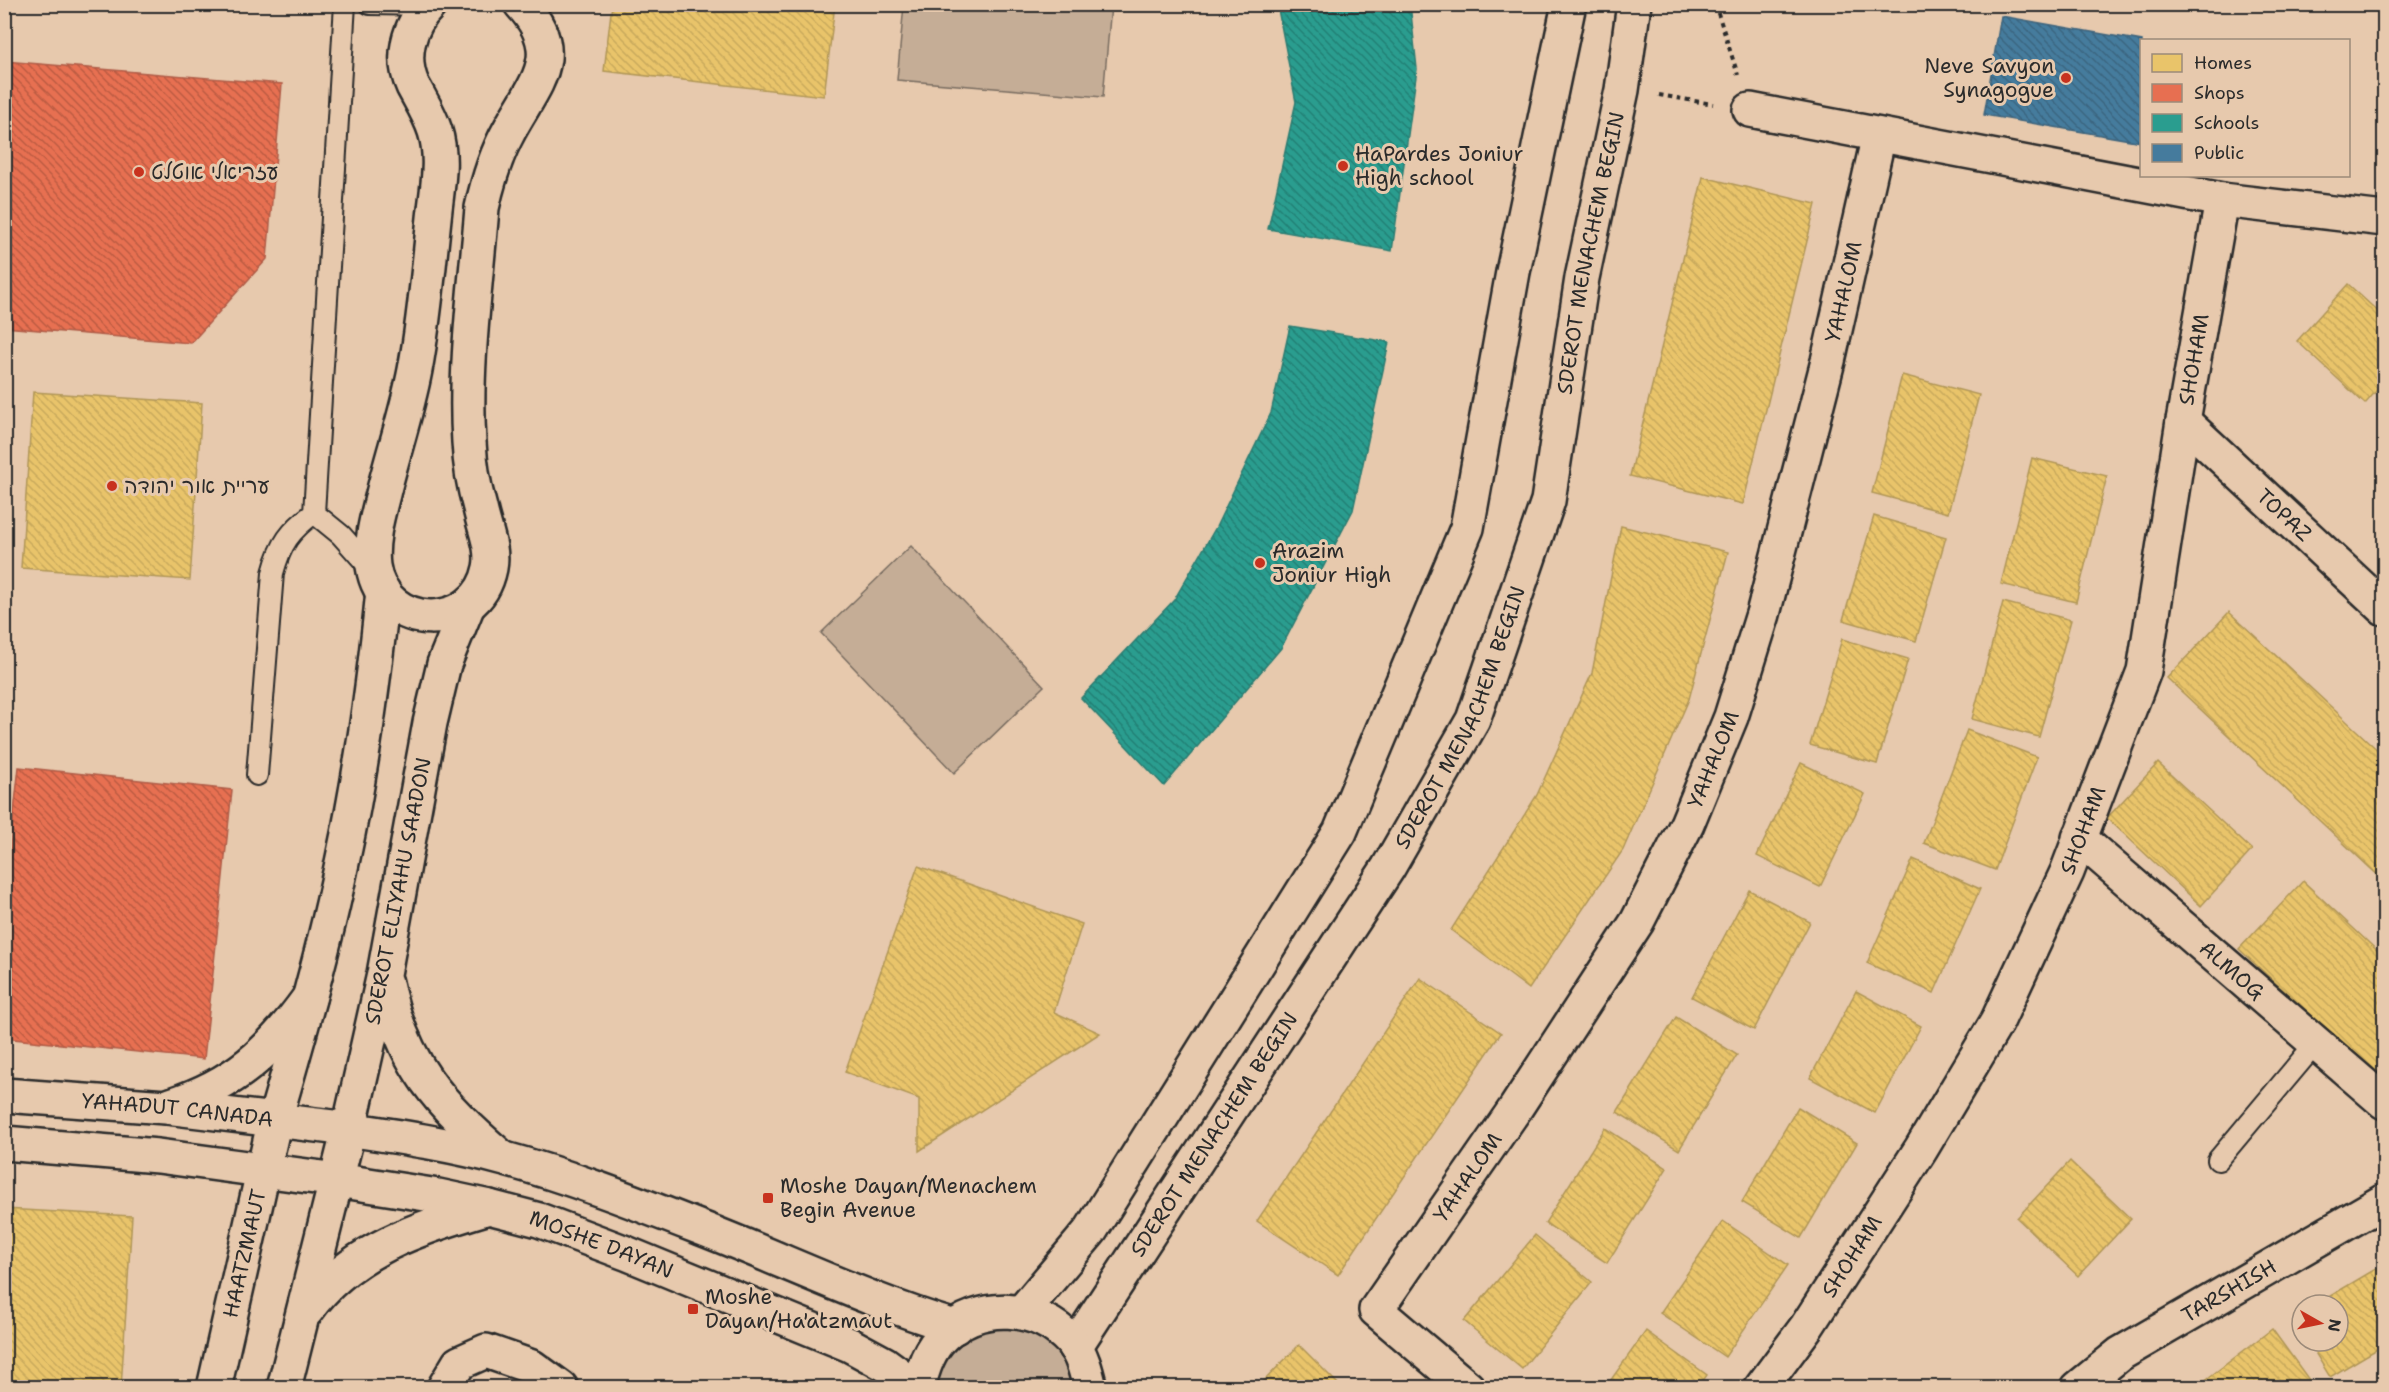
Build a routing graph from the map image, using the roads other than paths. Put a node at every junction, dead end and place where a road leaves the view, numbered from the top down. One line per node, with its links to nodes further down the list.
1 (345, 4): 12 (lane)
2 (370, 4): 5 (lane)
3 (1569, 4): 33 (street)
4 (1634, 4): 36 (street, SDEROT MENACHEM BEGIN)
5 (430, 5): 13 (street)
6 (521, 5): 14 (street, SDEROT ELIYAHU SAADON)
7 (1750, 110): 8 (street)
8 (1879, 135): 9 (street); 43 (street, YAHALOM)
9 (2222, 200): 10 (street); 11 (street, SHOHAM)
10 (2385, 219)
11 (2183, 420): 15 (street, TOPAZ); 17 (street, SHOHAM)
12 (314, 513): 13 (lane); 16 (lane)
13 (379, 582): 14 (street); 19 (street)
14 (468, 605): 18 (street, SDEROT ELIYAHU SAADON)
15 (2385, 608)
16 (257, 775)
17 (2079, 838): 20 (street, ALMOG); 44 (street, SHOHAM)
18 (384, 974): 25 (street, SDEROT ELIYAHU SAADON); 27 (street)
19 (309, 998): 23 (street); 24 (street)
20 (2316, 1043): 22 (street, ALMOG); 28 (lane)
21 (4, 1095): 23 (street, YAHADUT CANADA)
22 (2385, 1102)
23 (166, 1107): 24 (street, YAHADUT CANADA)
24 (275, 1119): 25 (street, YAHADUT CANADA); 29 (street, HAATZMAUT)
25 (349, 1129): 27 (street); 30 (street, SDEROT ELIYAHU SAADON)
26 (4, 1143): 29 (street)
27 (504, 1159): 35 (street)
28 (2218, 1160)
29 (263, 1169): 30 (street, MOSHE DAYAN); 37 (street, HAATZMAUT)
30 (338, 1180): 32 (street, MOSHE DAYAN); 34 (street)
31 (2385, 1201): 45 (street, TARSHISH)
32 (489, 1207): 34 (street); 41 (street, MOSHE DAYAN)
33 (1022, 1312): 35 (street); 36 (street)
34 (301, 1319): 38 (street)
35 (955, 1327): 41 (street)
36 (1075, 1347): 42 (street)
37 (214, 1388)
38 (284, 1388)
39 (444, 1388): 40 (street)
40 (561, 1388)
41 (918, 1388)
42 (1090, 1388)
43 (1468, 1388)
44 (1761, 1388)
45 (2078, 1388)

